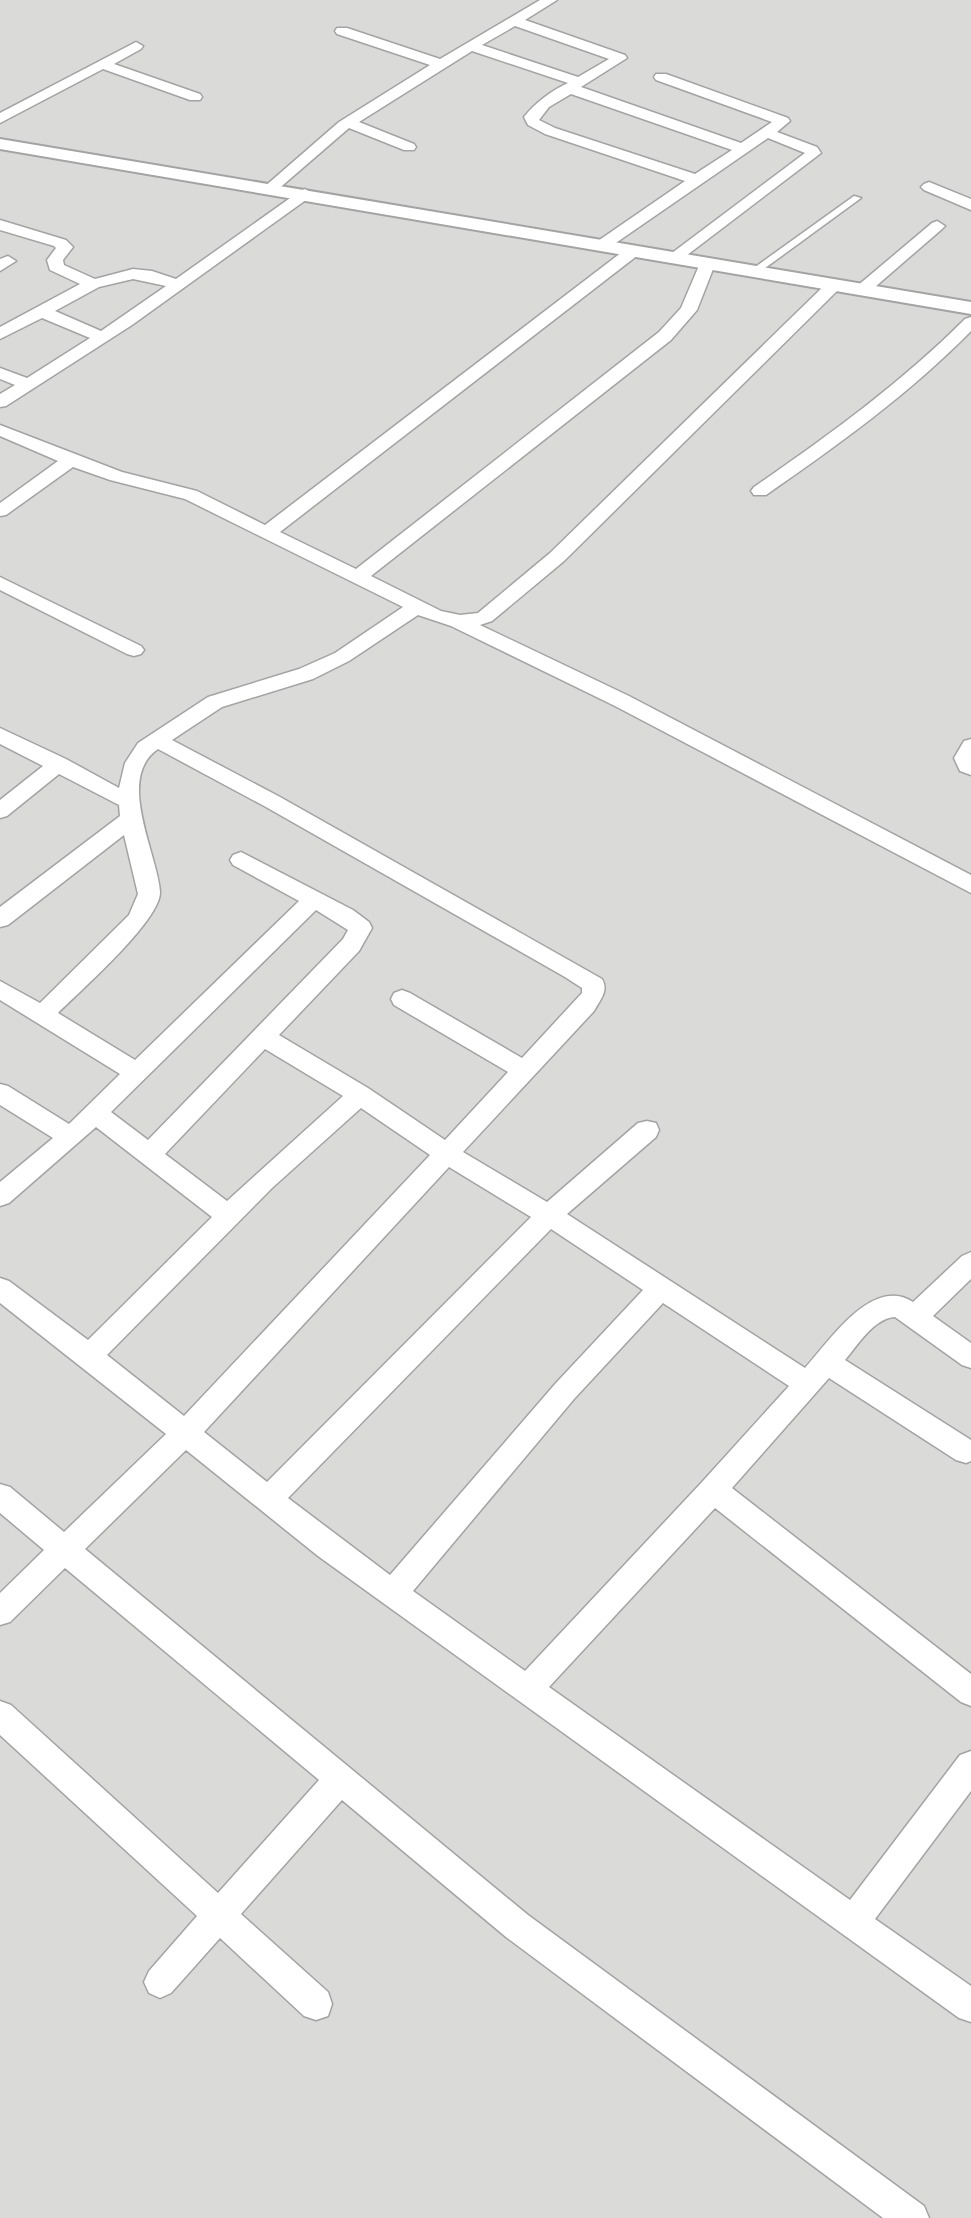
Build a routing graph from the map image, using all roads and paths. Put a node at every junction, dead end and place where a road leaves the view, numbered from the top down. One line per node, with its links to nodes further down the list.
1 (550, 0): 2 (street)
2 (514, 21): 5 (street); 9 (street)
3 (342, 31): 6 (street)
4 (136, 46): 7 (street)
5 (471, 46): 6 (street); 9 (street)
6 (441, 64): 12 (street)
7 (104, 65): 10 (street); 11 (street)
8 (661, 77): 13 (street)
9 (574, 85): 16 (street); 17 (street)
10 (195, 97)
11 (0, 119)
12 (348, 123): 15 (street); 19 (street)
13 (767, 134): 16 (street); 27 (street)
14 (1, 145): 19 (street)
15 (409, 147)
16 (744, 149): 17 (street)
17 (697, 180): 25 (street)
18 (929, 187): 22 (street)
19 (271, 188): 20 (street)
20 (305, 194): 25 (street); 31 (street)
21 (857, 198): 29 (lane)
22 (970, 204)
23 (0, 225): 30 (street)
24 (938, 226): 33 (street)
25 (601, 246): 26 (street)
26 (632, 252): 27 (street); 46 (street)
27 (672, 259): 28 (street)
28 (707, 264): 29 (street); 47 (street)
29 (754, 272): 32 (street)
30 (93, 284): 31 (street); 35 (street)
31 (177, 284): 38 (street)
32 (834, 285): 33 (street); 50 (street)
33 (862, 290): 34 (street)
34 (971, 308)
35 (40, 311): 37 (street); 38 (street)
36 (971, 322): 44 (street)
37 (0, 334)
38 (102, 337): 40 (street)
39 (0, 373): 40 (street)
40 (28, 384): 41 (street)
41 (0, 402)
42 (0, 430): 43 (street)
43 (74, 461): 45 (street); 46 (street)
44 (760, 491)
45 (4, 505)
46 (266, 533): 47 (street)
47 (357, 578): 49 (street)
48 (0, 584): 51 (street)
49 (417, 607): 50 (street); 53 (street)
50 (458, 622): 60 (street)
51 (134, 650)
52 (0, 735): 55 (street)
53 (157, 740): 57 (street); 67 (street)
54 (971, 746): 56 (street)
55 (59, 764): 57 (street); 58 (street)
56 (971, 768)
57 (129, 810): 62 (street); 65 (street)
58 (0, 811)
59 (242, 860): 61 (street)
60 (971, 885)
61 (314, 899): 66 (street); 68 (street)
62 (0, 919)
63 (0, 989): 65 (street)
64 (402, 999): 67 (street)
65 (42, 1015): 68 (street)
66 (263, 1036): 70 (street); 75 (street)
67 (525, 1071): 74 (street)
68 (136, 1072): 71 (street)
69 (0, 1093): 73 (street)
70 (360, 1095): 74 (street); 78 (street)
71 (95, 1113): 73 (street); 75 (street)
72 (647, 1130): 77 (street)
73 (71, 1137): 76 (street)
74 (447, 1154): 77 (street); 87 (street)
75 (150, 1155): 78 (street)
76 (0, 1196)
77 (549, 1215): 80 (street); 91 (street)
78 (229, 1216): 83 (street)
79 (971, 1263): 82 (street)
80 (661, 1288): 86 (street); 93 (street)
81 (0, 1289): 83 (street)
82 (914, 1317): 84 (street); 85 (street)
83 (89, 1356): 87 (street)
84 (971, 1357)
85 (827, 1362): 86 (street); 88 (street)
86 (807, 1384): 89 (street)
87 (185, 1433): 91 (street); 92 (street)
88 (966, 1451)
89 (713, 1490): 95 (street); 96 (street)
90 (0, 1496): 92 (street)
91 (268, 1499): 93 (street)
92 (64, 1548): 94 (street); 99 (street)
93 (393, 1593): 95 (street)
94 (0, 1612)
95 (527, 1690): 101 (street)
96 (971, 1692)
97 (0, 1715): 100 (street)
98 (971, 1766): 101 (street)
99 (341, 1778): 100 (street); 105 (street)
100 (219, 1915): 102 (street); 103 (street)
101 (853, 1922): 104 (street)
102 (160, 1982)
103 (316, 2004)
104 (971, 2006)
105 (912, 2218)

